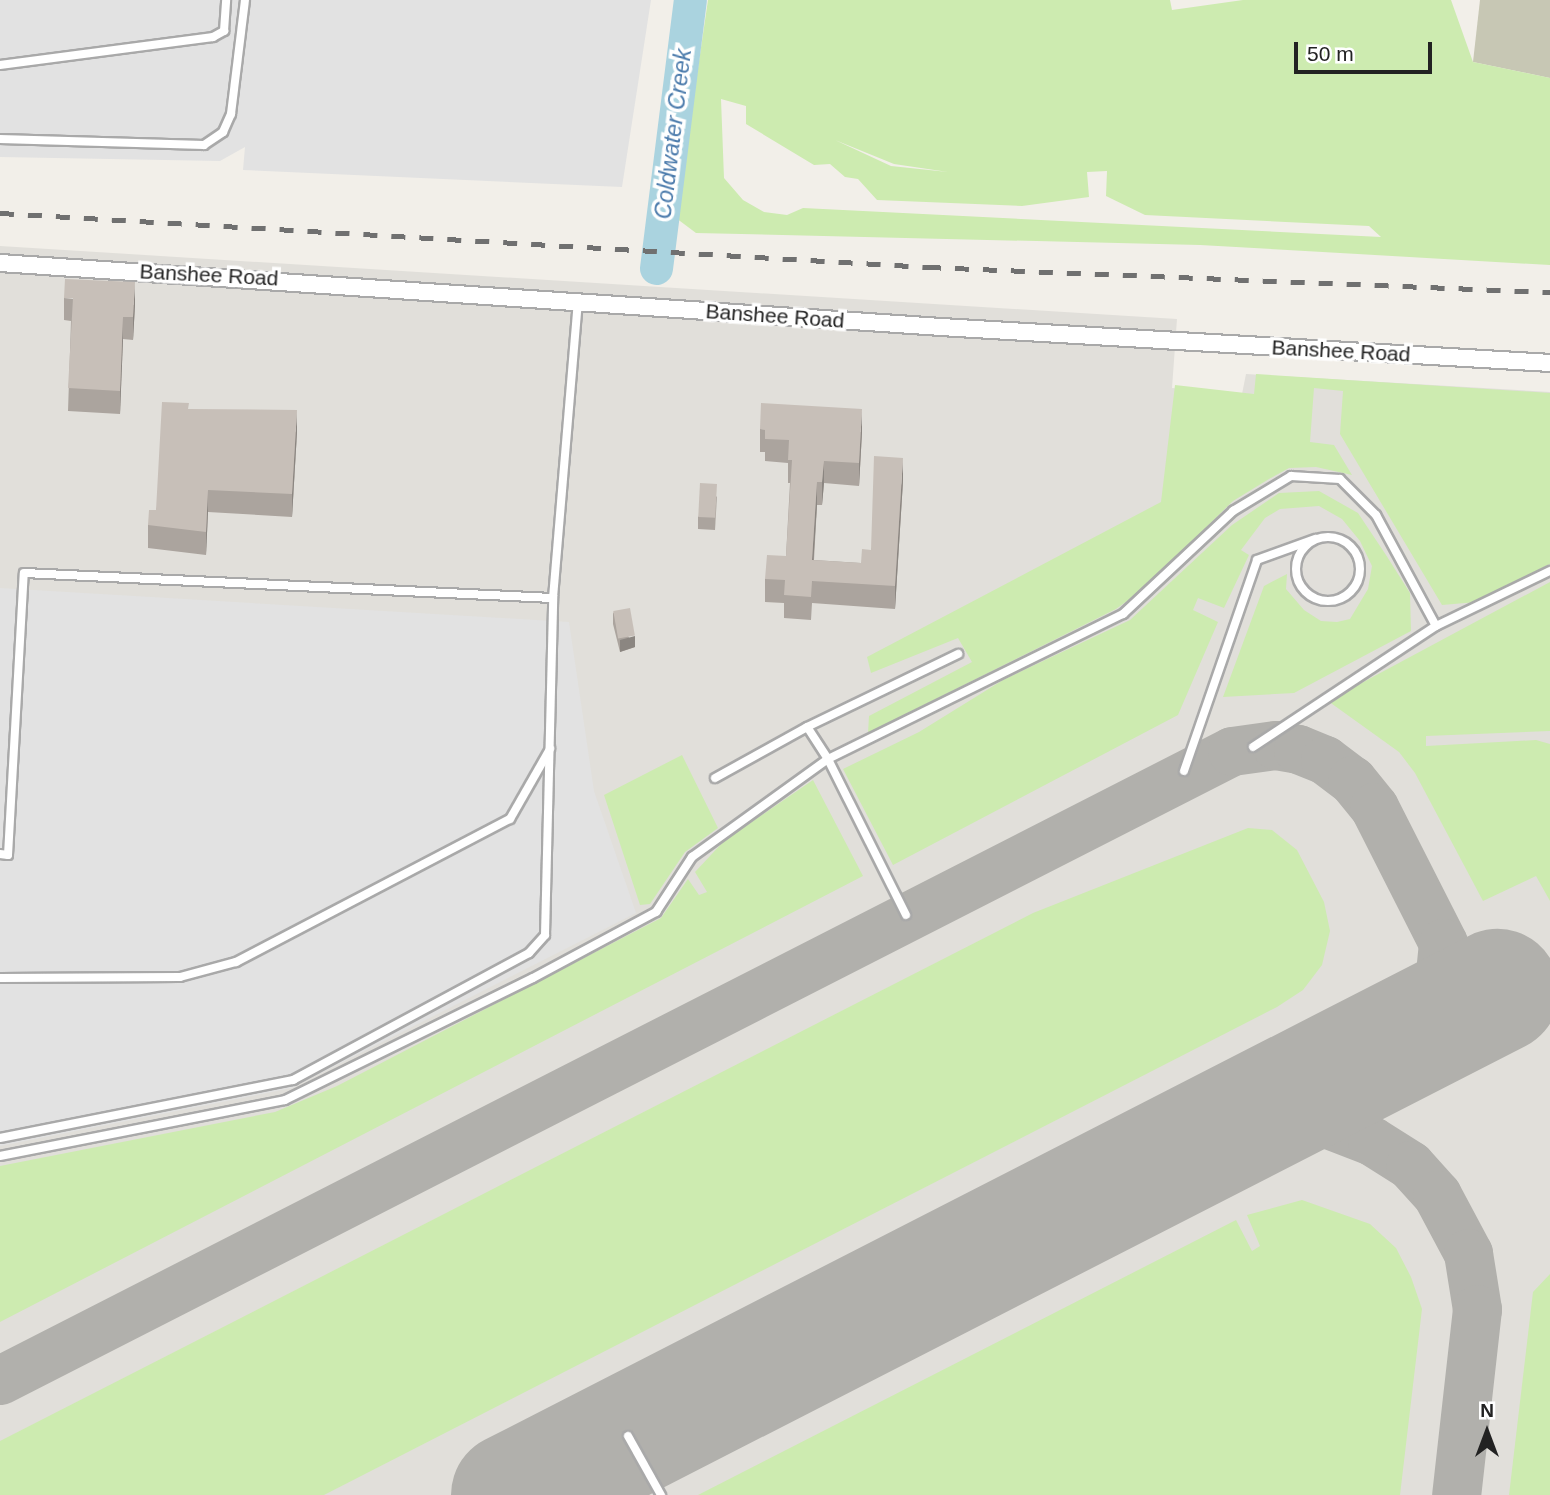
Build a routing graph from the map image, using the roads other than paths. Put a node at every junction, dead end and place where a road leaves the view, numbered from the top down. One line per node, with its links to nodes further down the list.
1 (226, 0): 3 (lane)
2 (245, 0): 4 (lane)
3 (0, 65)
4 (0, 139)
5 (0, 263): 6 (street, Banshee Road)
6 (579, 301): 7 (street, Banshee Road); 10 (lane)
7 (1550, 363)
8 (1315, 539): 8 (lane); 17 (lane)
9 (1550, 571): 11 (lane)
10 (553, 598): 14 (lane); 19 (lane)
11 (1436, 626): 15 (lane); 16 (lane)
12 (958, 654): 13 (lane)
13 (807, 727): 16 (lane); 18 (lane)
14 (551, 747): 21 (lane); 22 (lane)
15 (1253, 747)
16 (828, 759): 20 (lane); 23 (lane)
17 (1184, 771)
18 (715, 778)
19 (0, 854)
20 (905, 915)
21 (0, 978)
22 (0, 1138)
23 (0, 1156)
24 (628, 1436): 25 (lane)
25 (661, 1495)

